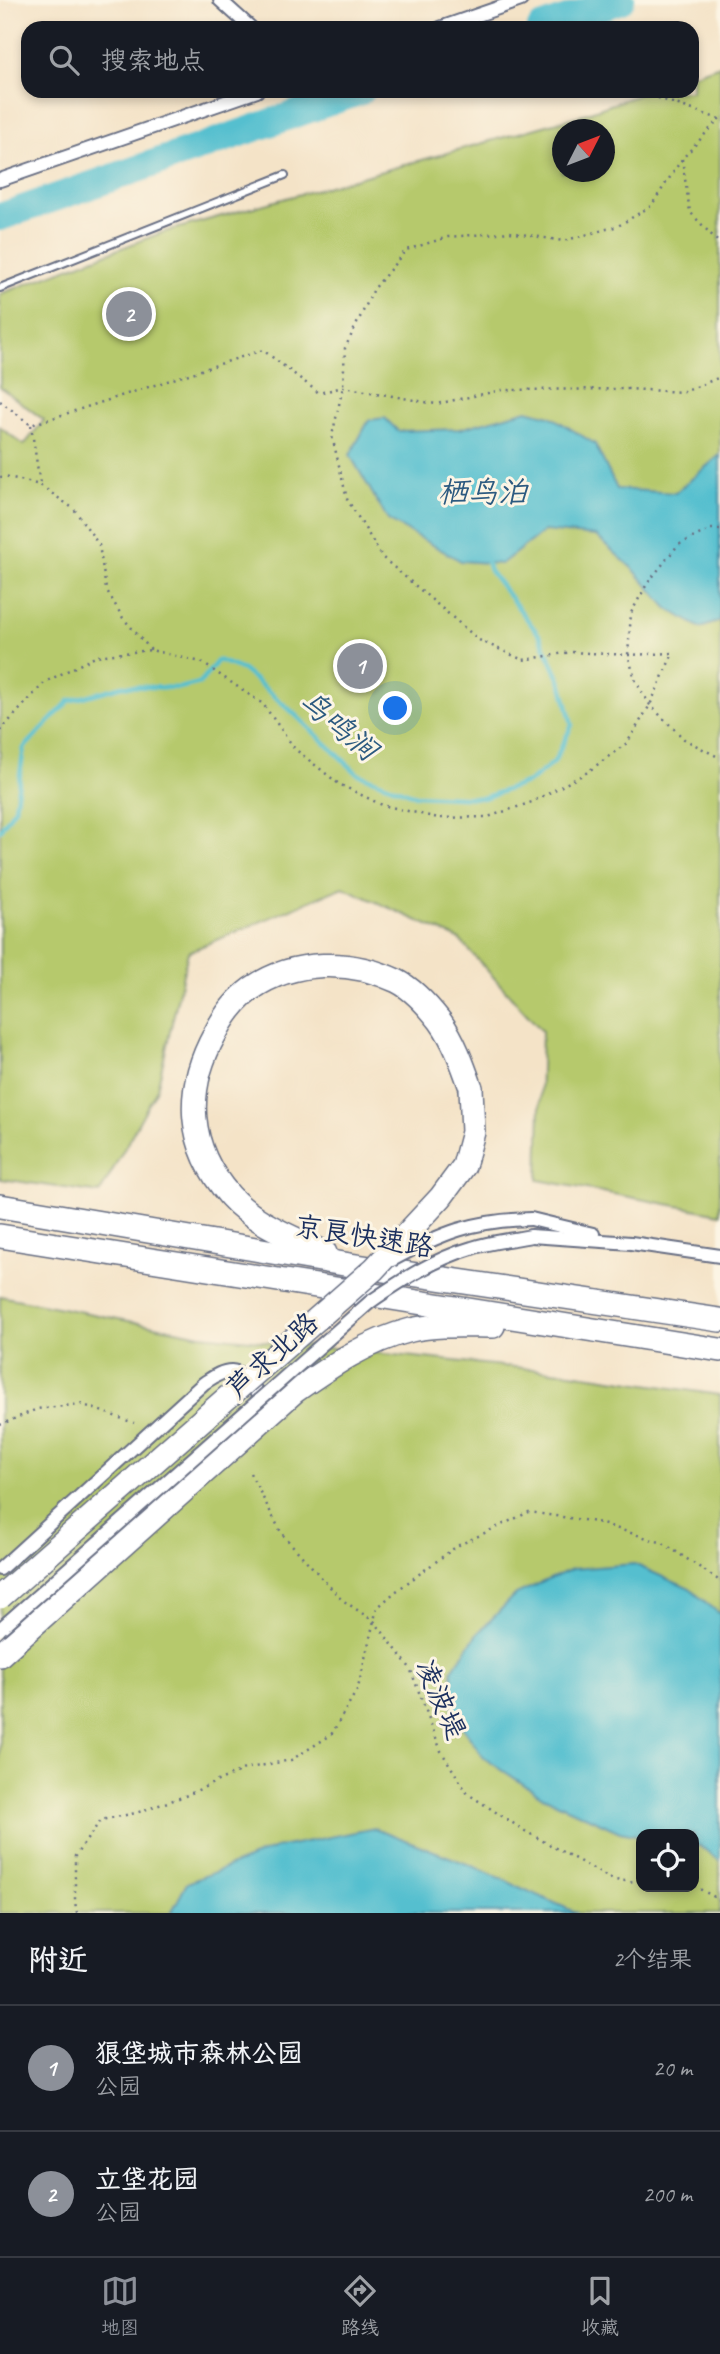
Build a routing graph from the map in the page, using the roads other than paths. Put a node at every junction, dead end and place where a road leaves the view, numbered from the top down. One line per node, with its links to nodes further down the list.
1 (220, 0): 3 (street)
2 (521, 0): 4 (street)
3 (243, 21)
4 (460, 21)
5 (237, 98): 7 (street)
6 (285, 175): 8 (lane)
7 (0, 180)
8 (0, 288)
9 (0, 1206): 13 (highway, 京良快速路)
10 (0, 1236): 16 (highway, 京良快速路)
11 (631, 1243): 12 (street, 芦求北路); 14 (street, 芦求北路, bridge); 21 (street, 芦求北路, bridge)
12 (720, 1256)
13 (350, 1265): 14 (highway, bridge); 15 (highway, 京良快速路)
14 (374, 1269): 20 (highway, bridge)
15 (720, 1320)
16 (566, 1326): 17 (highway, 京良快速路); 18 (highway)
17 (720, 1350)
18 (243, 1438): 19 (street); 22 (highway)
19 (0, 1569)
20 (0, 1597)
21 (0, 1629)
22 (0, 1655)

